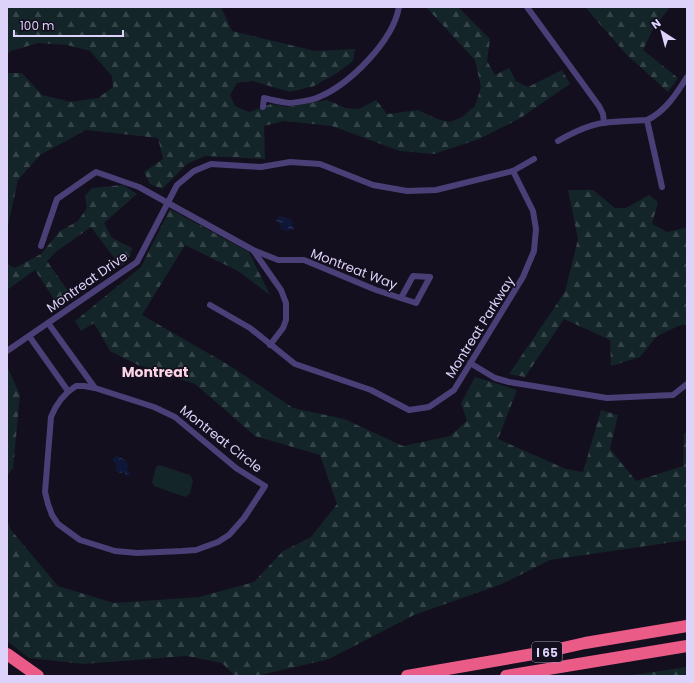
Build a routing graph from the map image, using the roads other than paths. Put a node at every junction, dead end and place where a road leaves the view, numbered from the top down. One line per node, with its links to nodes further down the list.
1 (399, 7): 4 (street)
2 (527, 7): 6 (street)
3 (687, 77): 5 (street)
4 (263, 107)
5 (647, 120): 6 (street); 10 (street)
6 (604, 123): 7 (street)
7 (558, 141)
8 (534, 159): 9 (street, Montreat Drive)
9 (513, 171): 11 (street, Montreat Drive); 20 (street, Montreat Parkway)
10 (662, 187)
11 (168, 202): 12 (street, Montreat Way); 13 (street, Montreat Way); 16 (street, Montreat Drive)
12 (41, 246)
13 (253, 250): 14 (street, Montreat Way); 18 (street, Montreat Way)
14 (401, 298): 14 (street, Montreat Way)
15 (210, 304): 18 (street, Montreat Parkway)
16 (48, 323): 17 (street, Montreat Drive); 22 (street)
17 (30, 336): 19 (street, Montreat Drive); 23 (street)
18 (270, 345): 20 (street, Montreat Parkway)
19 (7, 351)
20 (470, 363): 21 (street)
21 (687, 384)
22 (94, 388): 23 (street, Montreat Circle); 23 (street, Montreat Circle)
23 (68, 391)
24 (687, 626): 28 (highway, I 65)
25 (687, 646): 29 (highway, I 65)
26 (7, 654): 27 (highway)
27 (38, 676)
28 (407, 676)
29 (506, 676)

